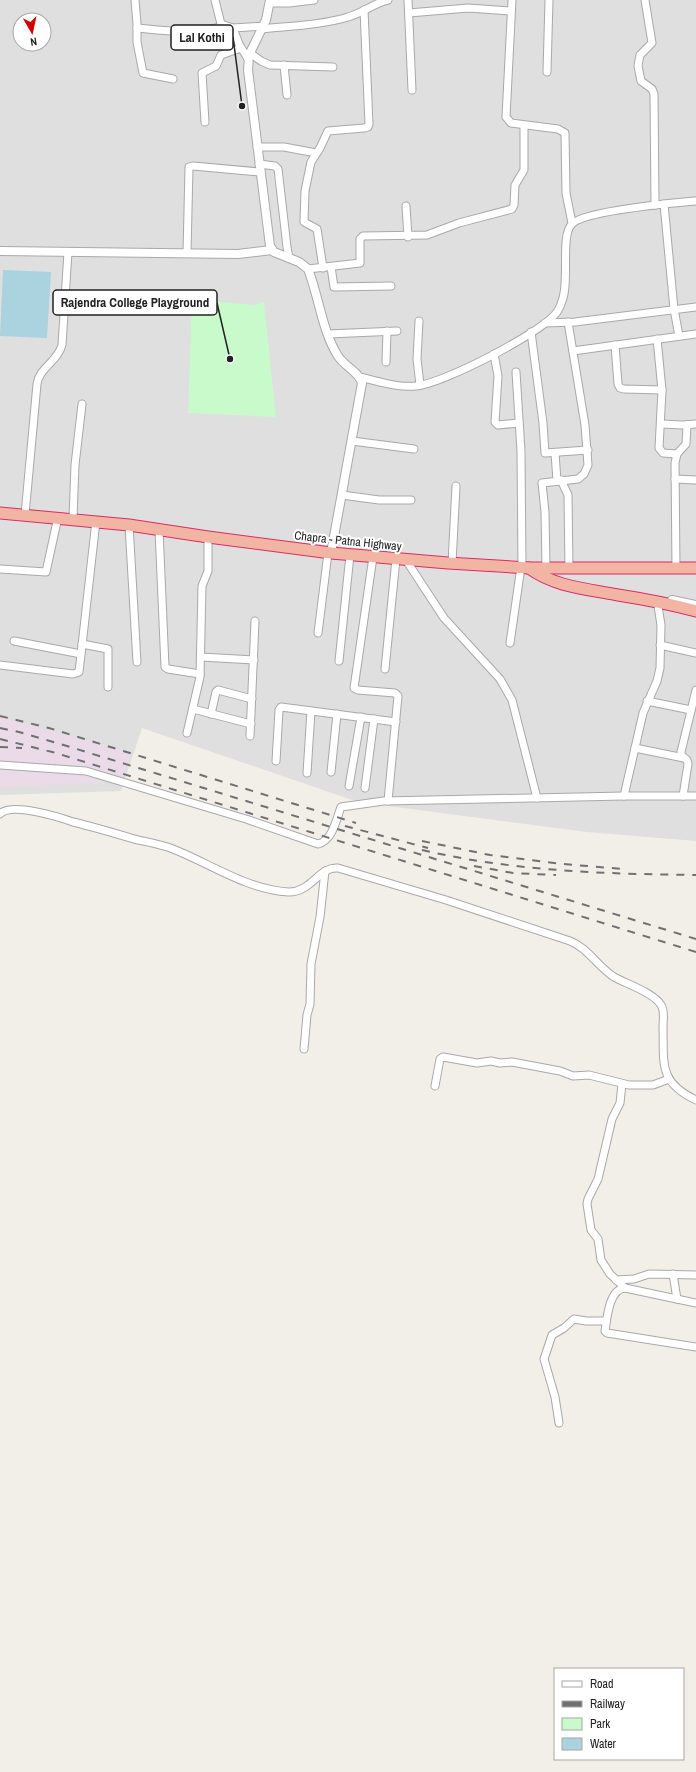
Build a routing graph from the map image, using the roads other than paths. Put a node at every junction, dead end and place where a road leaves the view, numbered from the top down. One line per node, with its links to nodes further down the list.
1 (134, 0): 14 (street)
2 (215, 0): 13 (street)
3 (311, 0): 9 (street)
4 (388, 0): 10 (street)
5 (408, 0): 12 (street)
6 (512, 0): 11 (street)
7 (548, 0): 21 (street)
8 (645, 0): 32 (street)
9 (270, 1): 16 (street)
10 (364, 10): 16 (street); 28 (street)
11 (511, 11): 12 (street); 26 (street)
12 (409, 13): 23 (street)
13 (223, 26): 14 (street); 15 (street)
14 (137, 28): 22 (street)
15 (233, 28): 16 (street); 17 (street)
16 (263, 28): 18 (street)
17 (241, 48): 18 (street); 25 (street)
18 (249, 56): 19 (street); 27 (street)
19 (284, 66): 20 (street); 24 (street)
20 (333, 66)
21 (547, 72)
22 (173, 79)
23 (412, 90)
24 (287, 95)
25 (205, 122)
26 (524, 126): 34 (street); 35 (street)
27 (257, 147): 28 (street); 29 (street)
28 (316, 153): 41 (street)
29 (259, 168): 36 (street); 39 (street); 40 (street)
30 (696, 201): 31 (street)
31 (664, 204): 32 (street); 45 (street)
32 (654, 205): 34 (street)
33 (406, 206): 35 (street)
34 (572, 223): 48 (street)
35 (408, 236): 41 (street)
36 (272, 250): 39 (street); 40 (street)
37 (0, 251): 38 (street)
38 (68, 252): 39 (street); 81 (street)
39 (187, 253)
40 (289, 258): 42 (street)
41 (327, 267): 42 (street); 43 (street)
42 (308, 269): 52 (street)
43 (391, 286)
44 (696, 307): 45 (street)
45 (674, 309): 47 (street); 54 (street)
46 (419, 321): 62 (street)
47 (568, 322): 48 (street); 57 (street)
48 (545, 323): 51 (street)
49 (387, 331): 50 (street); 52 (street); 59 (street)
50 (397, 331)
51 (531, 332): 58 (street); 72 (street)
52 (328, 334): 61 (street)
53 (696, 334): 54 (street)
54 (680, 336): 55 (street)
55 (657, 339): 56 (street); 63 (street)
56 (615, 345): 57 (street); 63 (street)
57 (573, 351): 71 (street)
58 (494, 354): 62 (street); 65 (street)
59 (386, 362)
60 (516, 372): 65 (street)
61 (359, 377): 62 (street); 69 (street)
62 (420, 385)
63 (662, 390): 66 (street)
64 (82, 404): 83 (street)
65 (519, 423): 93 (street)
66 (661, 424): 68 (street); 73 (street)
67 (696, 424): 68 (street)
68 (688, 425): 73 (street)
69 (352, 441): 70 (street); 78 (street)
70 (414, 449)
71 (588, 450): 72 (street); 75 (street)
72 (555, 453): 75 (street)
73 (677, 454): 74 (street)
74 (675, 479): 76 (street); 96 (street)
75 (559, 480): 94 (street); 95 (street)
76 (696, 480)
77 (456, 486): 92 (street)
78 (342, 495): 79 (street); 88 (street)
79 (411, 500)
80 (0, 513): 81 (highway, Chapra - Patna Highway)
81 (25, 515): 82 (highway, Chapra - Patna Highway)
82 (58, 517): 83 (highway, Chapra - Patna Highway); 98 (street)
83 (73, 519): 84 (highway, Chapra - Patna Highway)
84 (96, 521): 85 (highway, Chapra - Patna Highway); 108 (street)
85 (130, 525): 86 (highway, Chapra - Patna Highway); 115 (street)
86 (159, 530): 87 (highway, Chapra - Patna Highway); 118 (street)
87 (208, 537): 88 (highway, Chapra - Patna Highway); 112 (street)
88 (330, 553): 89 (highway, Chapra - Patna Highway); 105 (street)
89 (350, 555): 90 (highway, Chapra - Patna Highway); 114 (street)
90 (373, 557): 91 (highway, Chapra - Patna Highway); 130 (street)
91 (400, 559): 92 (highway, Chapra - Patna Highway); 117 (street); 145 (street)
92 (452, 563): 93 (highway, Chapra - Patna Highway)
93 (524, 567): 94 (highway, Chapra - Patna Highway); 99 (highway); 107 (street)
94 (546, 568): 95 (highway, Chapra - Patna Highway)
95 (568, 568): 96 (highway, Chapra - Patna Highway)
96 (676, 568): 97 (highway, Chapra - Patna Highway)
97 (696, 568)
98 (0, 569)
99 (590, 590): 100 (street); 101 (street); 102 (highway)
100 (696, 605)
101 (658, 606): 103 (street); 109 (street)
102 (696, 611)
103 (696, 616)
104 (255, 621): 113 (street)
105 (318, 633)
106 (14, 641): 110 (street)
107 (510, 643)
108 (82, 644): 110 (street); 119 (street)
109 (660, 645): 111 (street); 122 (street)
110 (81, 654): 116 (street)
111 (696, 654)
112 (201, 657): 113 (street); 118 (street)
113 (254, 660): 121 (street)
114 (339, 661)
115 (137, 662)
116 (0, 665)
117 (385, 669)
118 (200, 674): 123 (street)
119 (108, 687)
120 (696, 690): 125 (street)
121 (252, 699): 126 (street); 131 (street)
122 (647, 701): 125 (street); 134 (street)
123 (193, 709): 126 (street); 132 (street)
124 (311, 710): 127 (street); 136 (street); 139 (street)
125 (691, 710): 135 (street)
126 (211, 714): 131 (street)
127 (337, 714): 128 (street); 138 (street)
128 (362, 717): 129 (street); 140 (street)
129 (374, 719): 130 (street); 141 (street)
130 (396, 722): 146 (street)
131 (251, 724): 133 (street)
132 (187, 733)
133 (250, 736)
134 (636, 748): 135 (street); 142 (street)
135 (684, 758): 143 (street)
136 (276, 761)
137 (0, 765): 146 (street)
138 (332, 772)
139 (308, 773)
140 (349, 786)
141 (365, 788)
142 (624, 796): 143 (street); 145 (street)
143 (683, 796): 144 (street)
144 (696, 796)
145 (537, 798): 146 (street)
146 (388, 801)
147 (0, 814): 148 (street)
148 (325, 870): 149 (street); 150 (street)
149 (304, 1049)
150 (669, 1079): 151 (street); 153 (street)
151 (622, 1084): 152 (street); 156 (street)
152 (435, 1086)
153 (696, 1100)
154 (673, 1274): 155 (street); 156 (street); 158 (street)
155 (696, 1275)
156 (616, 1280): 157 (street)
157 (625, 1288): 158 (street); 160 (street)
158 (677, 1299): 159 (street)
159 (696, 1303)
160 (606, 1321): 161 (street); 162 (street)
161 (696, 1347)
162 (559, 1422)

